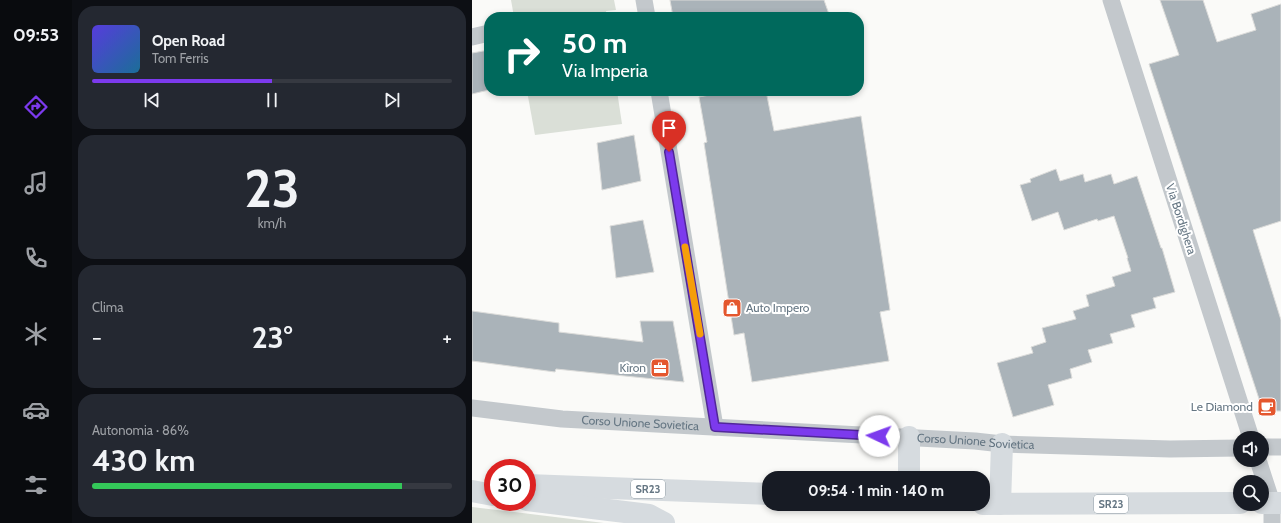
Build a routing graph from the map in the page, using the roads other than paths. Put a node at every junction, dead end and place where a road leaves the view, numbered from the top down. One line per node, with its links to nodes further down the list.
1 (644, 0): 3 (street)
2 (1111, 0): 9 (street, Via Bordighera)
3 (646, 12)
4 (484, 34): 5 (street)
5 (472, 37)
6 (660, 96): 8 (street)
7 (472, 408): 8 (street, Corso Unione Sovietica)
8 (715, 427): 10 (street, Corso Unione Sovietica)
9 (1249, 431)
10 (909, 437): 11 (street, Corso Unione Sovietica); 16 (main road)
11 (1002, 444): 14 (street, Corso Unione Sovietica); 25 (main road)
12 (1269, 447): 13 (street)
13 (1281, 447)
14 (1233, 448)
15 (1260, 467): 26 (street)
16 (909, 471)
17 (472, 484): 18 (main road)
18 (484, 484)
19 (536, 485): 22 (main road, SR23)
20 (472, 491): 21 (main road)
21 (484, 493)
22 (762, 494)
23 (536, 501): 27 (main road)
24 (1233, 503): 25 (main road, SR23)
25 (992, 504)
26 (1272, 508)
27 (664, 523)

